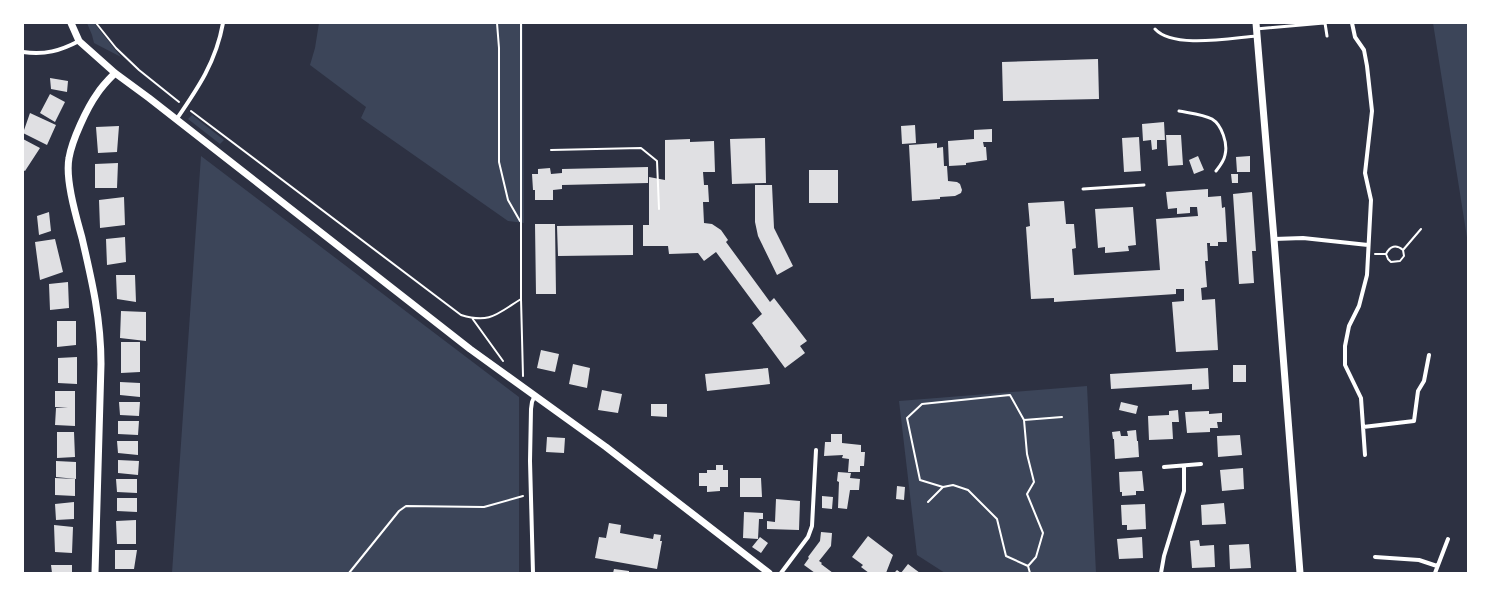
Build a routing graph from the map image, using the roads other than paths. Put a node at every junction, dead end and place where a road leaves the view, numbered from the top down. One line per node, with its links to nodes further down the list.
1 (71, 23): 8 (street)
2 (222, 23): 12 (street)
3 (1325, 23): 6 (lane); 7 (lane)
4 (1352, 23): 17 (street)
5 (1155, 29): 6 (lane)
6 (1256, 30): 16 (street)
7 (1326, 36)
8 (79, 41): 9 (street); 10 (street)
9 (23, 52)
10 (114, 73): 12 (street); 29 (street)
11 (1179, 111): 13 (lane)
12 (176, 120): 19 (street)
13 (1216, 171)
14 (1144, 185): 15 (lane)
15 (1083, 189)
16 (1274, 239): 17 (street); 34 (street)
17 (1368, 245): 20 (street)
18 (1429, 356): 20 (street)
19 (535, 395): 30 (street); 31 (street)
20 (1363, 427): 22 (street)
21 (816, 450): 32 (street)
22 (1365, 455)
23 (1201, 464): 24 (street)
24 (1184, 466): 25 (street); 33 (street)
25 (1164, 467)
26 (1448, 539): 28 (street)
27 (1375, 557): 28 (street)
28 (1437, 566): 35 (street)
29 (95, 573)
30 (533, 573)
31 (769, 573)
32 (781, 573)
33 (1161, 573)
34 (1300, 573)
35 (1435, 573)

